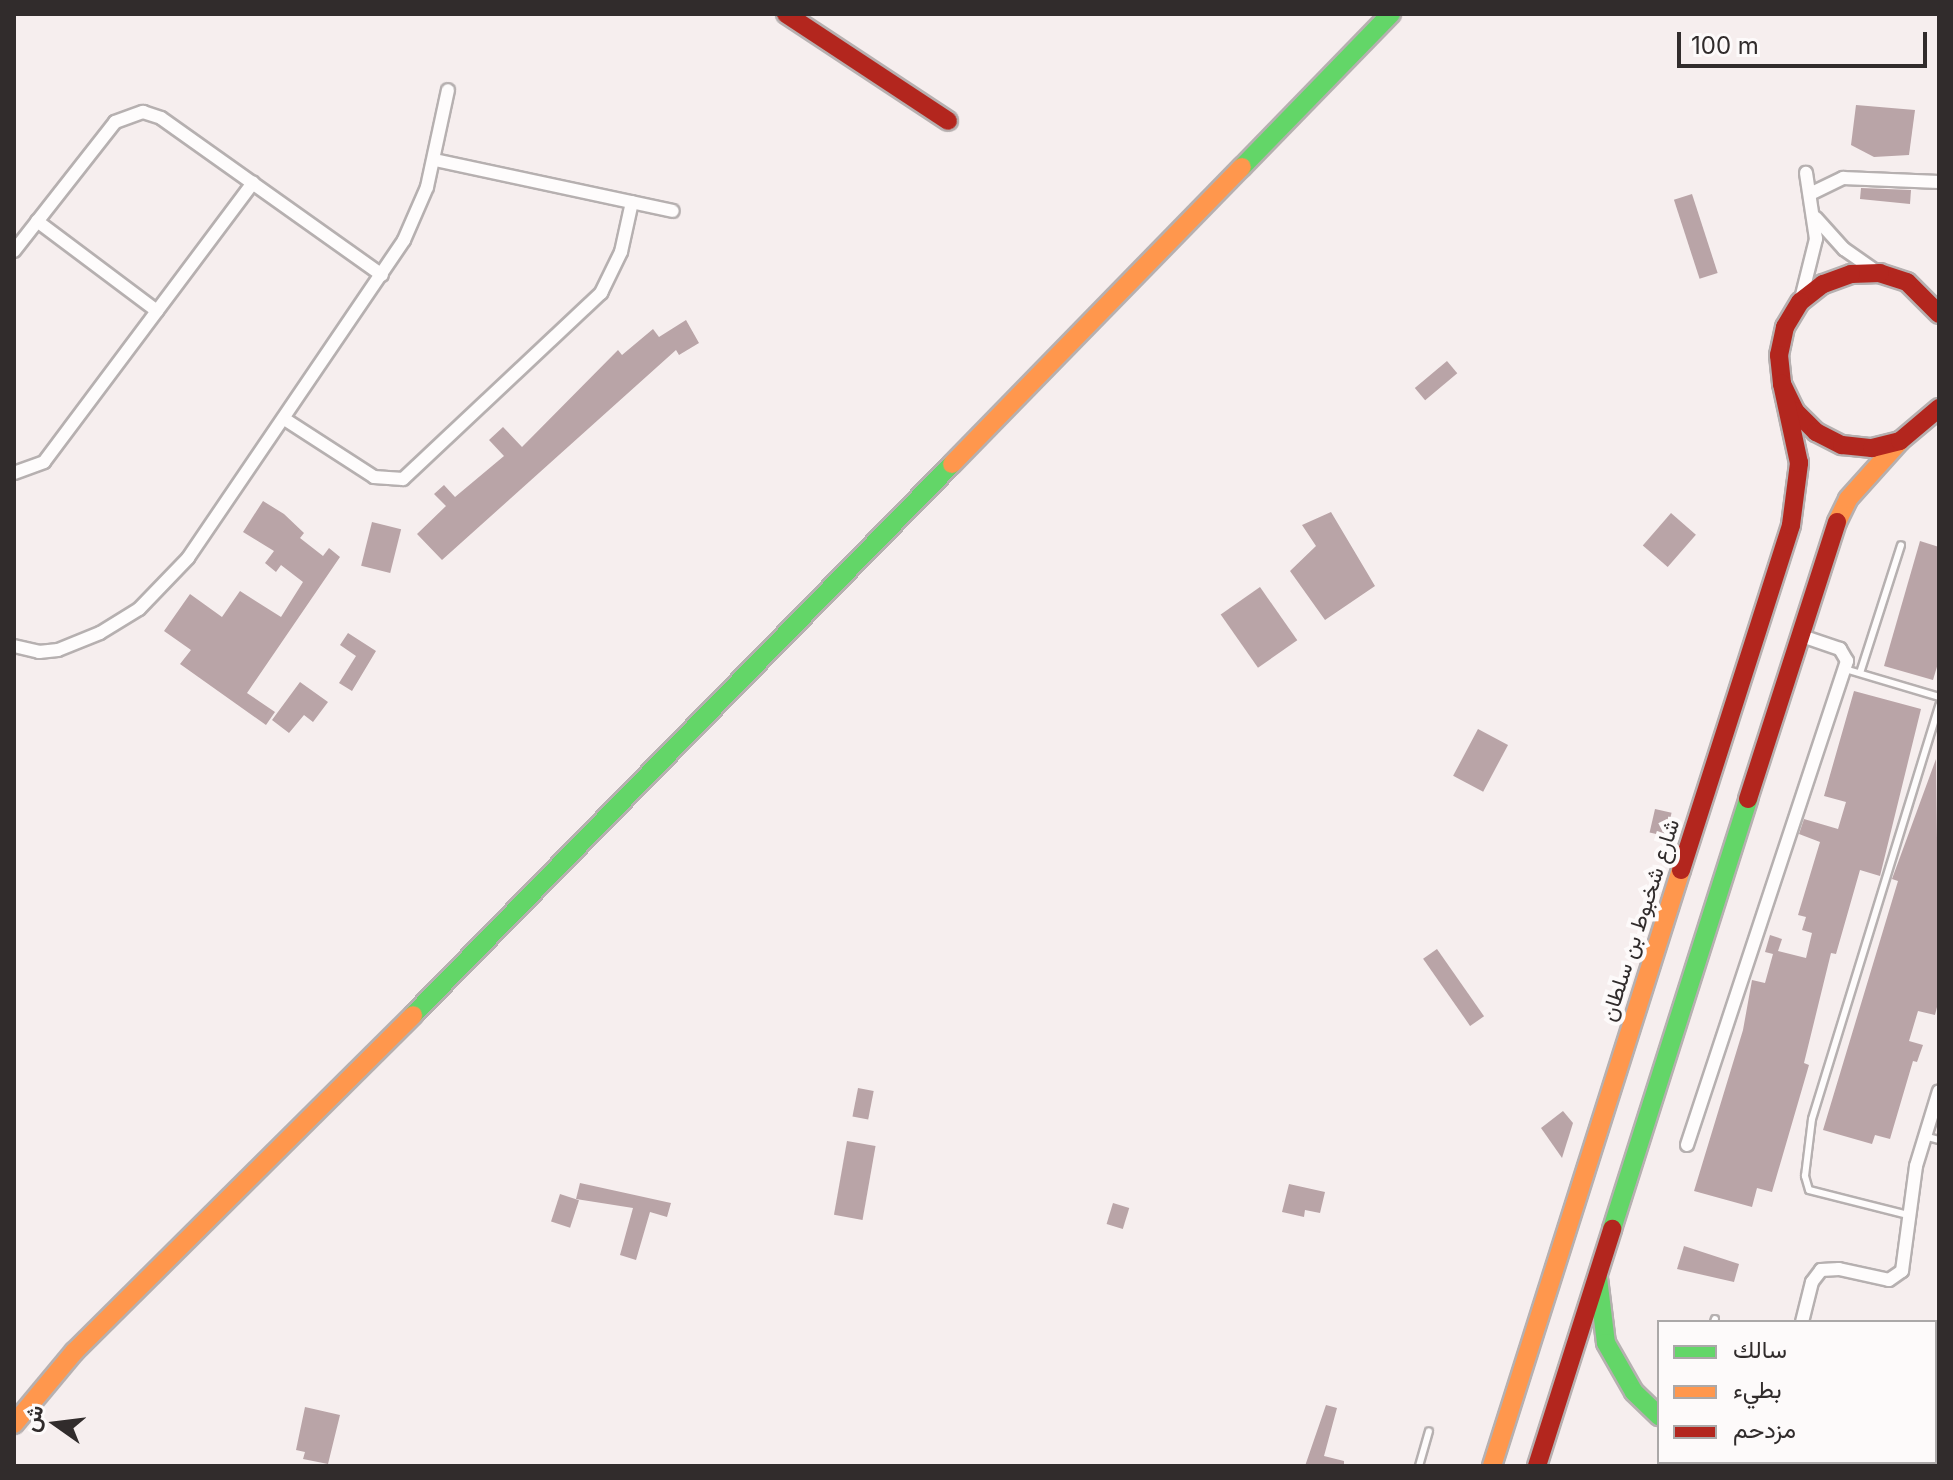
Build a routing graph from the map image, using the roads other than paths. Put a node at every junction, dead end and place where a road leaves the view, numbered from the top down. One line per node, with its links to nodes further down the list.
1 (786, 14): 4 (main road)
2 (1391, 14): 41 (main road)
3 (448, 90): 5 (street)
4 (948, 121)
5 (435, 160): 10 (street); 16 (street)
6 (1806, 173): 9 (street)
7 (1939, 182): 9 (street)
8 (253, 183): 13 (street); 16 (street); 18 (street)
9 (1810, 194): 12 (street)
10 (632, 202): 11 (street); 22 (street)
11 (673, 211)
12 (1815, 218): 15 (street); 17 (street)
13 (37, 221): 14 (street); 18 (street)
14 (14, 251)
15 (1880, 273): 17 (main road); 19 (main road)
16 (382, 275): 22 (street)
17 (1800, 302): 20 (main road, شارع شخبوط بن سلطان)
18 (157, 311): 25 (street)
19 (1939, 314)
20 (1782, 384): 24 (main road); 44 (main road, شارع شخبوط بن سلطان)
21 (1939, 408): 23 (main road)
22 (286, 420): 28 (street)
23 (1930, 426): 24 (main road)
24 (1900, 441): 27 (main road)
25 (14, 473)
26 (1901, 545): 30 (lane)
27 (1799, 635): 29 (street); 38 (main road)
28 (14, 646)
29 (1845, 669): 30 (lane); 36 (street)
30 (1860, 673): 31 (lane)
31 (1939, 697)
32 (1939, 705): 37 (lane)
33 (1939, 1091): 34 (street)
34 (1924, 1136): 35 (lane); 37 (street)
35 (1939, 1140)
36 (1687, 1145)
37 (1910, 1215): 39 (street)
38 (1597, 1275): 40 (main road); 45 (main road)
39 (1802, 1320)
40 (1657, 1414)
41 (14, 1424)
42 (1429, 1431): 43 (lane)
43 (1419, 1466)
44 (1492, 1466)
45 (1537, 1466)

